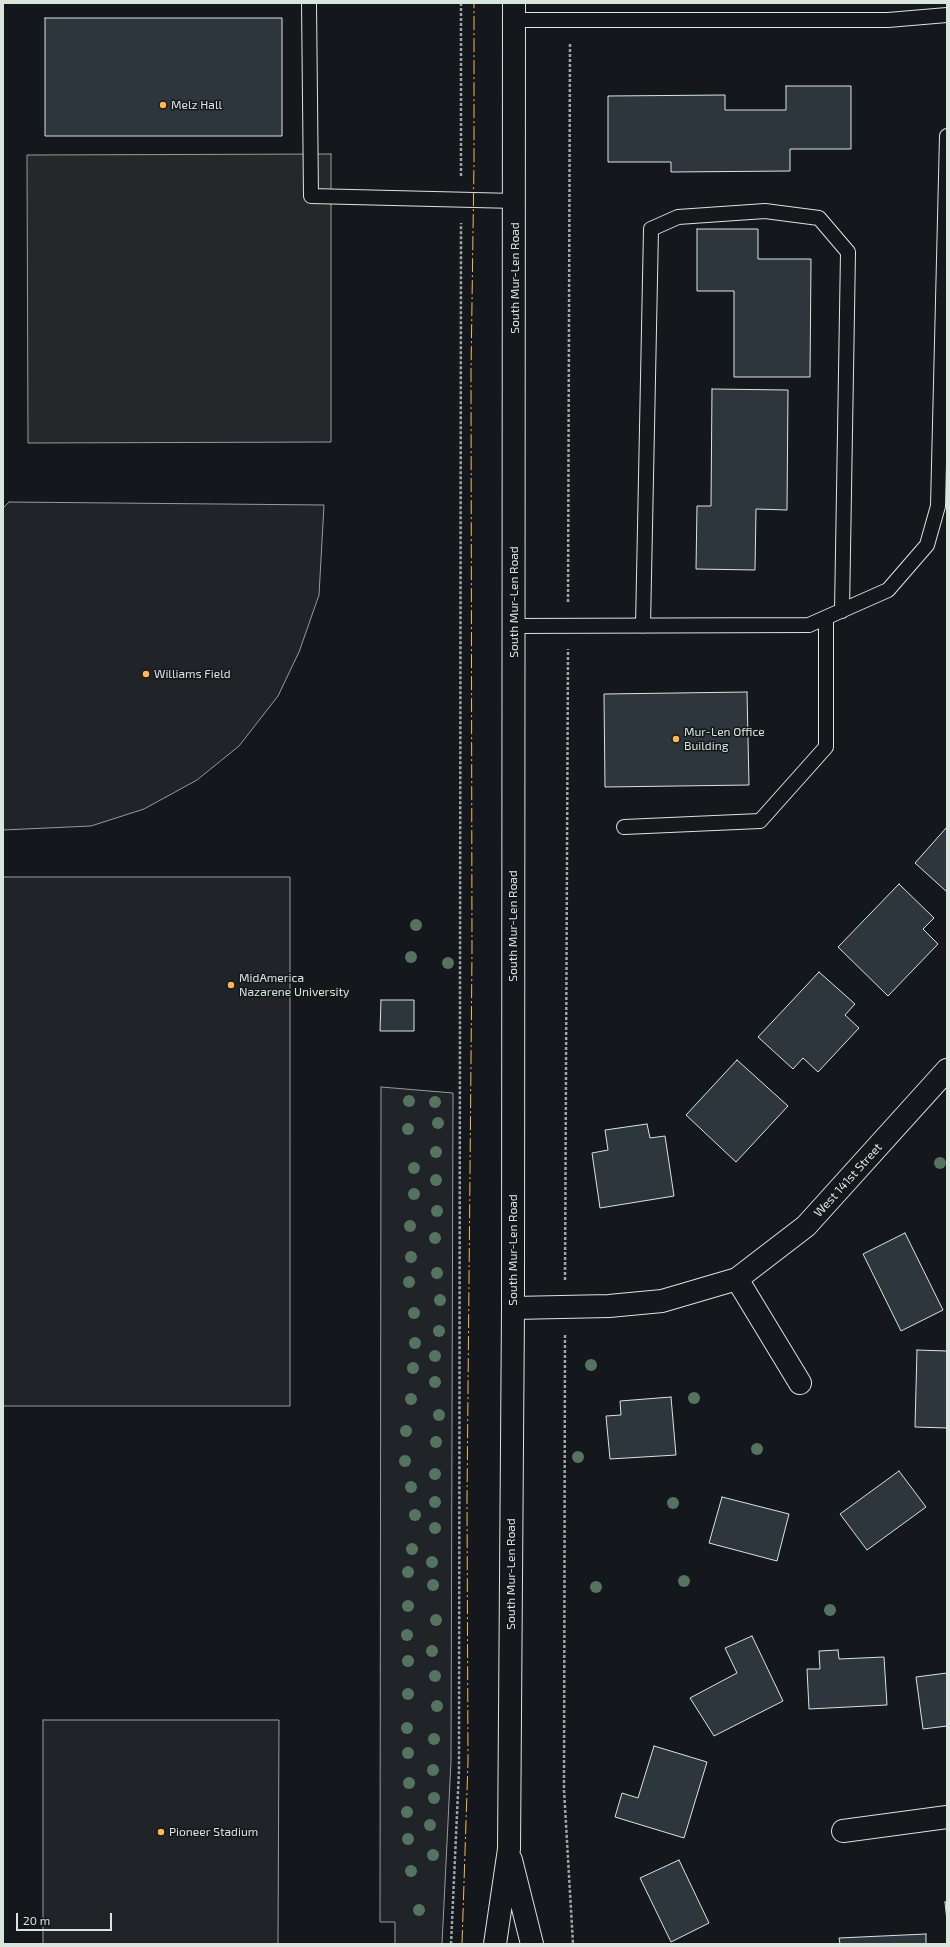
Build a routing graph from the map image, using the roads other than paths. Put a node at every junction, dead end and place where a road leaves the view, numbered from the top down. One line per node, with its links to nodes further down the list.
1 (309, 3): 5 (lane)
2 (514, 11): 3 (lane); 5 (main road, South Mur-Len Road)
3 (947, 15)
4 (947, 136): 6 (lane)
5 (515, 201): 8 (main road, South Mur-Len Road)
6 (842, 611): 7 (lane); 9 (lane)
7 (826, 618): 9 (lane); 10 (lane)
8 (514, 626): 9 (lane); 13 (main road, South Mur-Len Road)
9 (644, 626)
10 (624, 827)
11 (947, 1070): 12 (main road, West 141st Street)
12 (738, 1279): 13 (main road, West 141st Street); 14 (main road)
13 (513, 1308): 17 (main road, South Mur-Len Road)
14 (800, 1383)
15 (947, 1817): 16 (main road)
16 (843, 1831)
17 (509, 1849): 18 (main road, South Mur-Len Road); 19 (main road, South Mur-Len Road)
18 (495, 1944)
19 (532, 1944)

